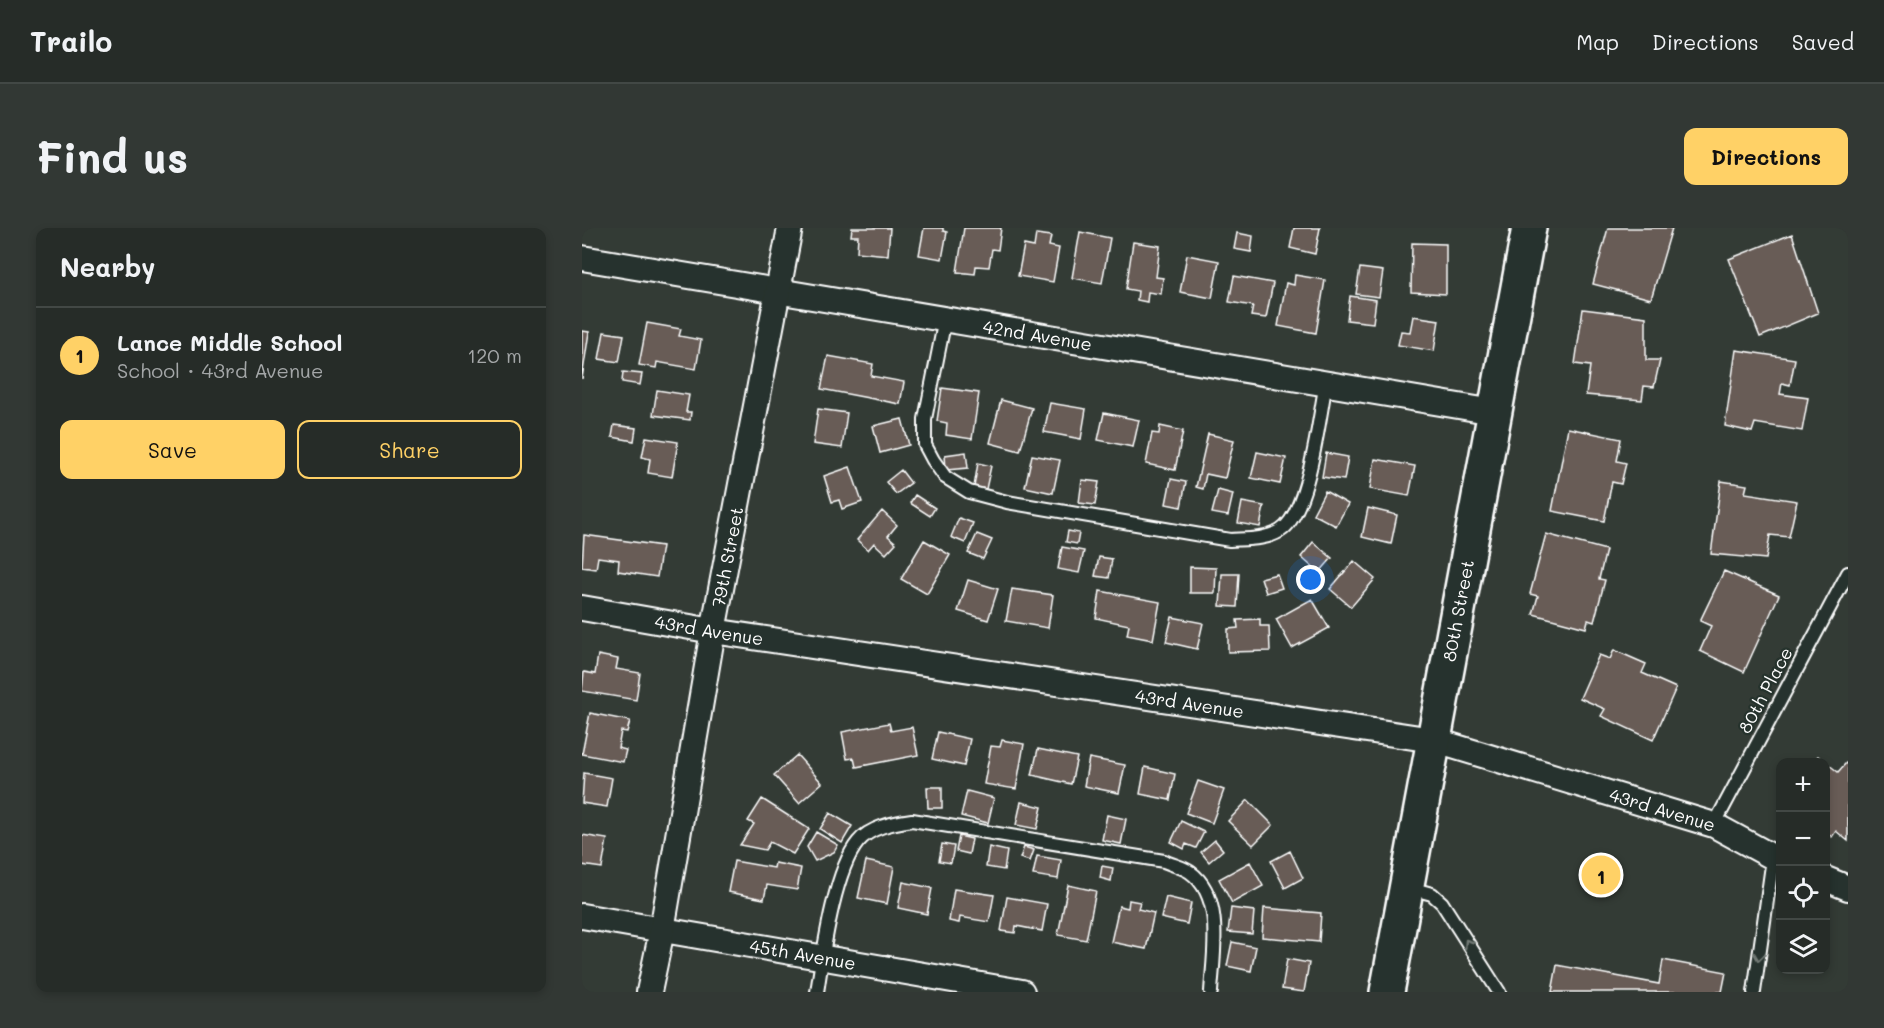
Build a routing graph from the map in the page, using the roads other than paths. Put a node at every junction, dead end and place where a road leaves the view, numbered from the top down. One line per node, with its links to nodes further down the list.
1 (790, 228): 4 (street, 79th Street)
2 (1529, 228): 7 (street, 80th Street)
3 (582, 258): 4 (street, 42nd Avenue)
4 (778, 291): 5 (street, 42nd Avenue); 10 (street, 79th Street)
5 (945, 319): 6 (street, 42nd Avenue); 6 (lane)
6 (1326, 384): 7 (street, 42nd Avenue)
7 (1494, 412): 11 (street, 80th Street)
8 (1848, 573): 12 (lane, 80th Place)
9 (582, 609): 10 (street, 43rd Avenue)
10 (713, 632): 11 (street, 43rd Avenue); 19 (street, 79th Street)
11 (1433, 740): 12 (street, 43rd Avenue); 16 (street, 80th Street)
12 (1714, 825): 13 (street, 43rd Avenue)
13 (1776, 858)
14 (1776, 865): 27 (lane, one-way to 27)
15 (1830, 881): 17 (street)
16 (1406, 887): 25 (street, 80th Street); 26 (lane, one-way to 16)
17 (1848, 888)
18 (582, 916): 19 (street, 45th Avenue)
19 (662, 930): 20 (street, 45th Avenue); 21 (street, 79th Street)
20 (823, 958): 22 (lane); 23 (street, 45th Avenue); 24 (lane)
21 (649, 992)
22 (817, 992)
23 (1022, 992)
24 (1211, 992)
25 (1387, 992)
26 (1500, 992)
27 (1754, 992)

